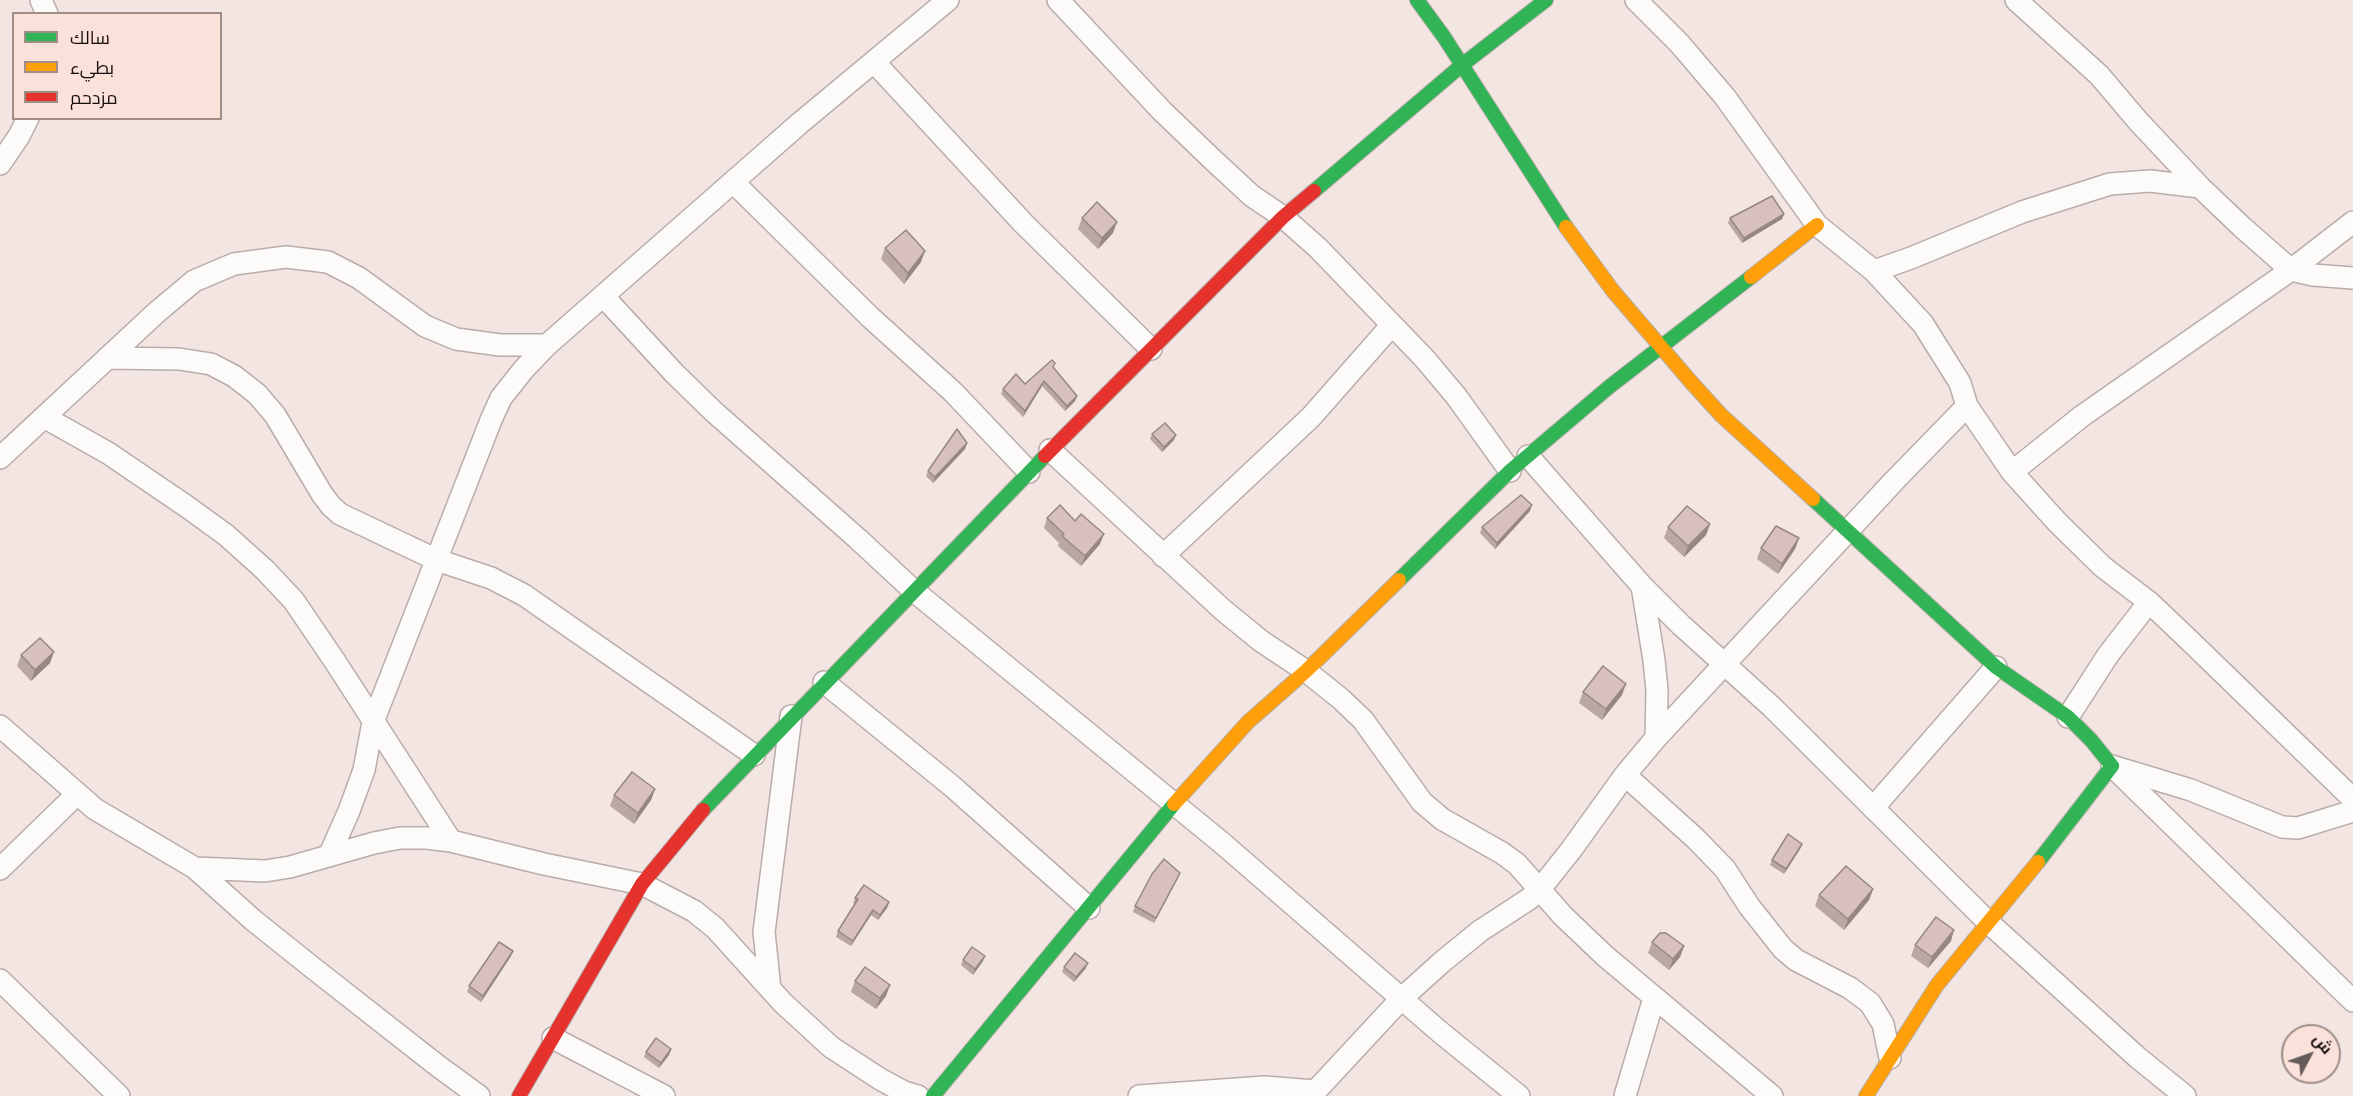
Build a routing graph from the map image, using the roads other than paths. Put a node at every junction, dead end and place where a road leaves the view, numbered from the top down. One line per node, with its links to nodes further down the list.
1 (948, 0): 7 (street)
2 (1058, 0): 13 (street)
3 (1417, 0): 8 (street)
4 (1546, 0): 8 (street)
5 (1636, 0): 15 (street)
6 (2016, 0): 12 (street)
7 (875, 63): 11 (street); 23 (street)
8 (1462, 65): 13 (street); 22 (street)
9 (27, 120): 10 (street)
10 (0, 164)
11 (733, 182): 19 (street); 31 (street)
12 (2200, 186): 16 (street); 17 (street)
13 (1283, 217): 20 (street); 23 (street)
14 (2353, 222): 16 (street)
15 (1816, 225): 17 (street); 22 (street)
16 (2291, 270): 18 (street); 32 (street)
17 (1874, 271): 25 (street)
18 (2353, 278)
19 (604, 297): 21 (street); 37 (street)
20 (1391, 326): 30 (street); 34 (street)
21 (547, 345): 24 (street); 35 (street)
22 (1659, 346): 28 (street); 33 (street)
23 (1150, 349): 27 (street)
24 (107, 358): 26 (street); 35 (street)
25 (1967, 406): 32 (street); 33 (street)
26 (44, 417): 29 (street); 45 (street)
27 (1050, 450): 31 (street); 34 (street)
28 (1528, 456): 30 (street); 36 (street)
29 (0, 458)
30 (1510, 471): 41 (street)
31 (1029, 472): 37 (street)
32 (2012, 472): 38 (street)
33 (1847, 531): 39 (street); 40 (street)
34 (1163, 556): 41 (street)
35 (437, 560): 45 (street); 48 (street)
36 (1642, 586): 39 (street); 47 (street)
37 (914, 591): 42 (street); 53 (street)
38 (2149, 602): 44 (street); 52 (street)
39 (1725, 664): 47 (street); 54 (street)
40 (1996, 667): 44 (street); 54 (street)
41 (1306, 670): 53 (street); 61 (street)
42 (824, 682): 43 (street); 62 (street)
43 (791, 717): 48 (street); 65 (street)
44 (2068, 717): 49 (street)
45 (373, 722): 56 (street); 57 (street)
46 (0, 726): 51 (street)
47 (1656, 738): 50 (street)
48 (754, 755): 60 (street)
49 (2112, 766): 55 (street); 63 (street); 68 (street)
50 (1624, 775): 61 (street); 70 (street)
51 (76, 794): 58 (street); 59 (street)
52 (2353, 799)
53 (1174, 804): 62 (street); 66 (street)
54 (1873, 808): 63 (street)
55 (2353, 811)
56 (451, 841): 57 (street); 60 (street)
57 (329, 856): 58 (street)
58 (195, 868): 74 (street)
59 (0, 869)
60 (642, 884): 65 (street); 69 (street)
61 (1540, 889): 66 (street); 67 (street)
62 (1089, 908): 78 (street)
63 (1988, 922): 70 (street); 83 (street)
64 (1, 982): 73 (street)
65 (770, 989): 77 (street)
66 (1402, 998): 71 (street); 80 (street)
67 (1654, 998): 81 (street); 82 (street)
68 (2353, 1001)
69 (553, 1038): 75 (street); 76 (street)
70 (1890, 1059): 72 (street)
71 (1313, 1093): 79 (street)
72 (1875, 1093)
73 (119, 1096)
74 (479, 1096)
75 (519, 1096)
76 (664, 1096)
77 (918, 1096)
78 (933, 1096)
79 (1139, 1096)
80 (1519, 1096)
81 (1625, 1096)
82 (1772, 1096)
83 (2185, 1096)

